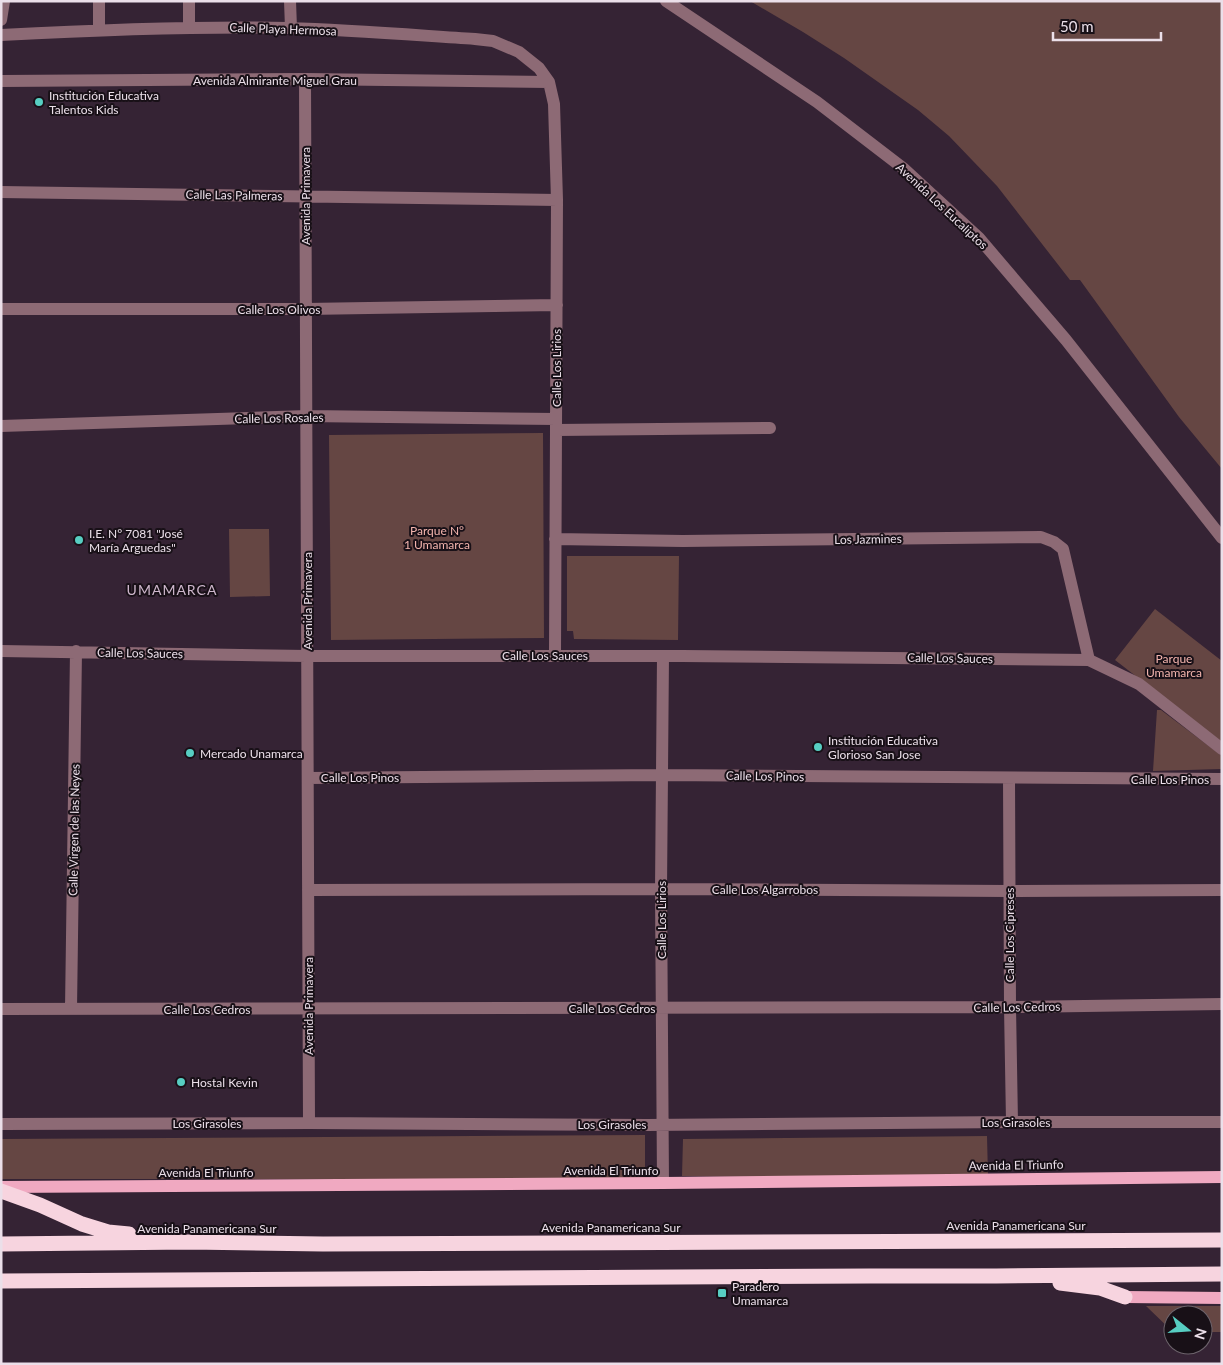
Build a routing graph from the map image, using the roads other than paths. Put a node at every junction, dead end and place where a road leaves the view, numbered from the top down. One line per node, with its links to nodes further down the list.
1 (4, 1): 6 (street)
2 (99, 1): 9 (street)
3 (189, 1): 7 (street)
4 (290, 1): 8 (street)
5 (666, 1): 24 (street, Avenida Los Eucaliptos)
6 (1, 20)
7 (189, 27): 8 (street, Calle Playa Hermosa); 9 (street, Calle Playa Hermosa)
8 (291, 28): 13 (street, Calle Playa Hermosa)
9 (99, 30): 10 (street, Calle Playa Hermosa)
10 (1, 35)
11 (305, 79): 12 (street, Avenida Almirante Miguel Grau); 13 (street, Avenida Almirante Miguel Grau); 15 (street, Avenida Primavera)
12 (1, 81)
13 (549, 82): 16 (street, Calle Los Lirios)
14 (1, 192): 15 (street, Calle Las Palmeras)
15 (305, 196): 16 (street, Calle Las Palmeras); 19 (street, Avenida Primavera)
16 (557, 200): 17 (street, Calle Los Lirios)
17 (557, 305): 19 (street, Calle Los Olivos); 21 (street, Calle Los Lirios)
18 (1, 309): 19 (street, Calle Los Olivos)
19 (306, 309): 20 (street, Avenida Primavera)
20 (307, 416): 21 (street, Calle Los Rosales); 22 (street, Calle Los Rosales); 29 (street, Avenida Primavera)
21 (556, 425): 23 (street, Calle Los Rosales); 25 (street, Calle Los Lirios)
22 (1, 426)
23 (770, 428)
24 (1222, 538)
25 (555, 539): 28 (street, Calle Los Lirios); 31 (street, Los Jazmines)
26 (1, 651): 27 (street, Calle Los Sauces)
27 (76, 651): 29 (street, Calle Los Sauces); 46 (street, Calle Virgen de las Neyes)
28 (555, 655): 29 (street, Calle Los Sauces); 30 (street, Calle Los Sauces)
29 (307, 656): 34 (street, Avenida Primavera)
30 (663, 656): 31 (street, Calle Los Sauces); 33 (street, Calle Los Lirios)
31 (1089, 660): 32 (street)
32 (1222, 749)
33 (662, 775): 34 (street, Calle Los Pinos); 35 (street, Calle Los Pinos); 37 (street, Calle Los Lirios)
34 (308, 778): 38 (street, Avenida Primavera)
35 (1009, 778): 36 (street, Calle Los Pinos); 40 (street, Calle Los Cipreses)
36 (1222, 780)
37 (661, 889): 38 (street, Calle Los Algarrobos); 40 (street, Calle Los Algarrobos); 44 (street, Calle Los Lirios)
38 (308, 890): 43 (street, Avenida Primavera)
39 (1222, 890): 40 (street, Calle Los Algarrobos)
40 (1009, 891): 42 (street, Calle Los Cipreses)
41 (1222, 1004): 42 (street, Calle Los Cedros)
42 (1010, 1007): 44 (street, Calle Los Cedros); 47 (street, Calle Los Cipreses)
43 (308, 1008): 44 (street, Calle Los Cedros); 46 (street, Calle Los Cedros); 49 (street, Avenida Primavera)
44 (662, 1008): 51 (street, Calle Los Lirios)
45 (1, 1009): 46 (street, Calle Los Cedros)
46 (71, 1009)
47 (1012, 1122): 48 (street, Los Girasoles); 51 (street, Los Girasoles)
48 (1222, 1122)
49 (309, 1123): 50 (street, Los Girasoles); 51 (street, Los Girasoles)
50 (1, 1124)
51 (662, 1125): 53 (street, Calle Los Lirios)
52 (1222, 1177): 53 (main road, Avenida El Triunfo)
53 (663, 1183): 54 (main road, Avenida El Triunfo)
54 (1, 1189): 56 (highway)
55 (1222, 1240): 56 (highway, Avenida Panamericana Sur)
56 (190, 1242): 57 (highway, Avenida Panamericana Sur)
57 (1, 1244)
58 (1222, 1274): 59 (highway)
59 (996, 1276): 60 (highway); 61 (highway)
60 (1, 1281)
61 (1125, 1297): 62 (main road)
62 (1222, 1298)

